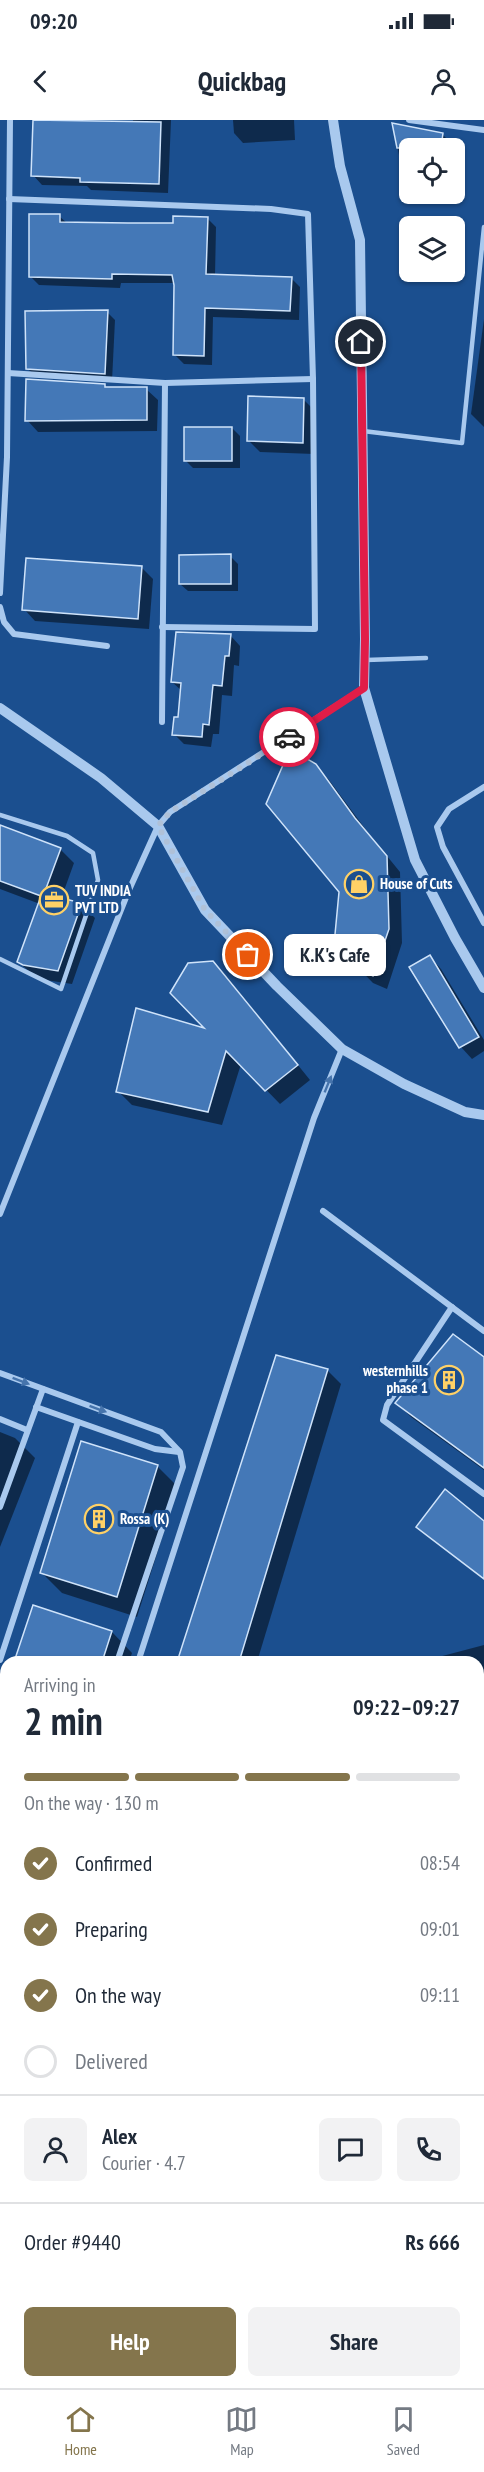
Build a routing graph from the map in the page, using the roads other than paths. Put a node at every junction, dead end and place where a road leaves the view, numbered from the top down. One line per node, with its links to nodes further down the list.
1 (10, 120): 5 (street)
2 (333, 120): 12 (street)
3 (409, 120): 4 (street)
4 (484, 129)
5 (9, 198): 8 (street); 10 (street)
6 (484, 227): 12 (lane)
7 (0, 308): 8 (street)
8 (8, 308): 9 (street)
9 (8, 373): 11 (street); 13 (street)
10 (313, 379): 11 (street); 16 (street)
11 (165, 383): 16 (street)
12 (363, 431): 19 (street)
13 (3, 457): 14 (street)
14 (0, 593)
15 (0, 607): 17 (street)
16 (162, 627): 22 (street)
17 (107, 646)
18 (426, 658): 19 (lane)
19 (363, 661): 20 (street)
20 (364, 688): 25 (street); 28 (street)
21 (0, 708): 25 (street)
22 (162, 722)
23 (484, 787): 26 (street)
24 (0, 815): 27 (lane)
25 (158, 826): 29 (street); 32 (street)
26 (484, 923)
27 (0, 959)
28 (484, 988)
29 (342, 1049): 30 (street); 46 (street, one-way to 29)
30 (484, 1115)
31 (323, 1211): 33 (street)
32 (0, 1214)
33 (452, 1307): 34 (street); 42 (street)
34 (484, 1331)
35 (0, 1373): 36 (street, one-way to 36)
36 (43, 1389): 37 (street); 41 (street, one-way to 41)
37 (36, 1407): 39 (street); 40 (street)
38 (0, 1419): 40 (street)
39 (78, 1422): 41 (street); 44 (street)
40 (27, 1430): 43 (street)
41 (180, 1452): 45 (street)
42 (484, 1494)
43 (0, 1507)
44 (1, 1656)
45 (119, 1656)
46 (140, 1656)

